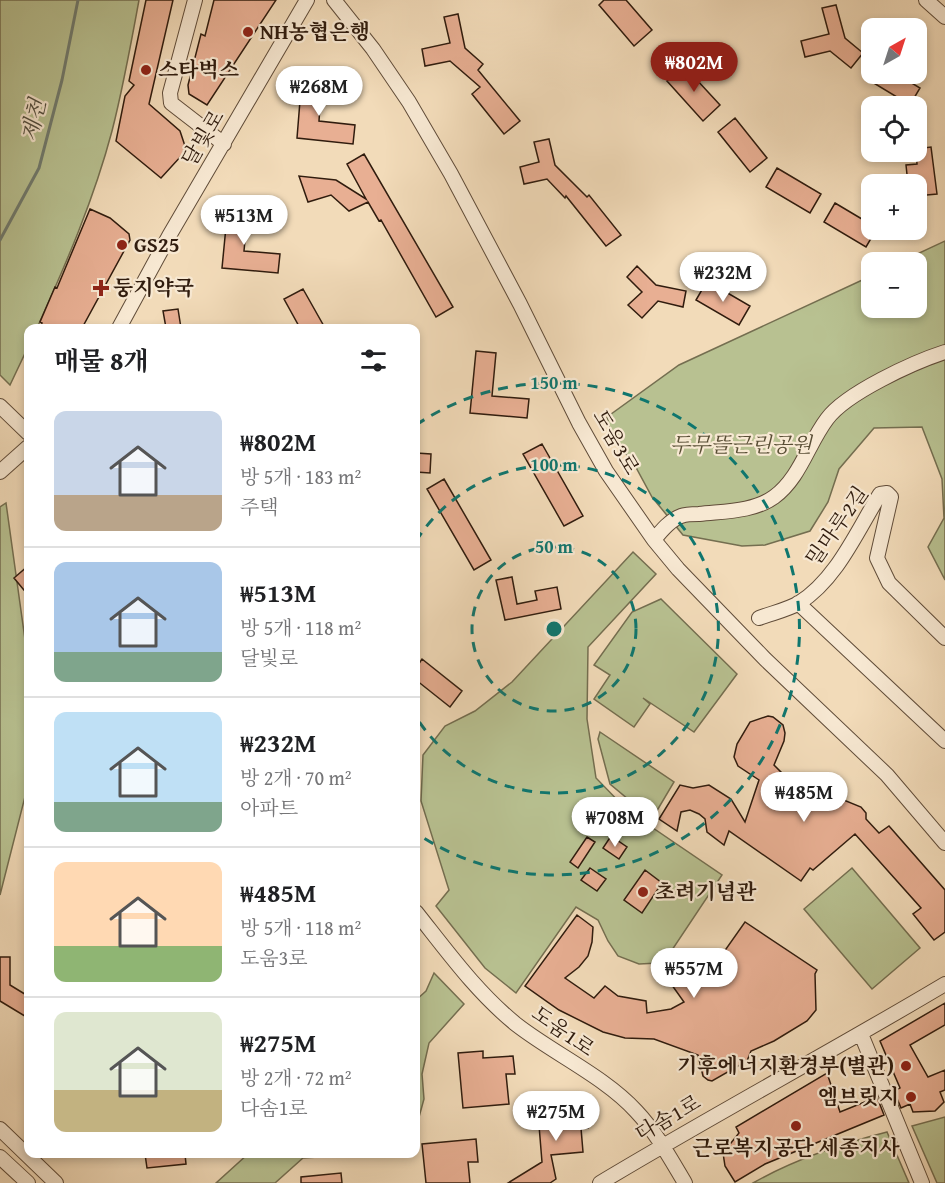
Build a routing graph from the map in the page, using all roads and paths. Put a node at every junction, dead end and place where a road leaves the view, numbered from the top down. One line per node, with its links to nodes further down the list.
1 (195, 0): 6 (street)
2 (307, 0): 6 (street, 달빛로)
3 (334, 0): 13 (street, 도움3로)
4 (926, 0): 5 (street)
5 (945, 17)
6 (224, 144): 7 (street, 달빛로)
7 (121, 324)
8 (945, 352): 13 (street)
9 (0, 406): 10 (street)
10 (24, 429)
11 (24, 451): 12 (street)
12 (0, 472)
13 (654, 540): 18 (street, 도움3로)
14 (798, 603): 15 (street, 밀마루2길); 16 (street, 밀마루2길); 17 (street)
15 (759, 618)
16 (945, 638)
17 (945, 741)
18 (945, 843)
19 (420, 917): 23 (street, 도움1로)
20 (945, 984): 21 (street, 다솜1로)
21 (861, 1034): 23 (street, 다솜1로); 31 (street)
22 (0, 1128): 24 (street)
23 (662, 1145): 29 (street, 다솜1로); 30 (street, 도움1로)
24 (24, 1152)
25 (0, 1157): 27 (street)
26 (31, 1158): 28 (street)
27 (28, 1183)
28 (56, 1183)
29 (600, 1183)
30 (685, 1183)
31 (922, 1183)

